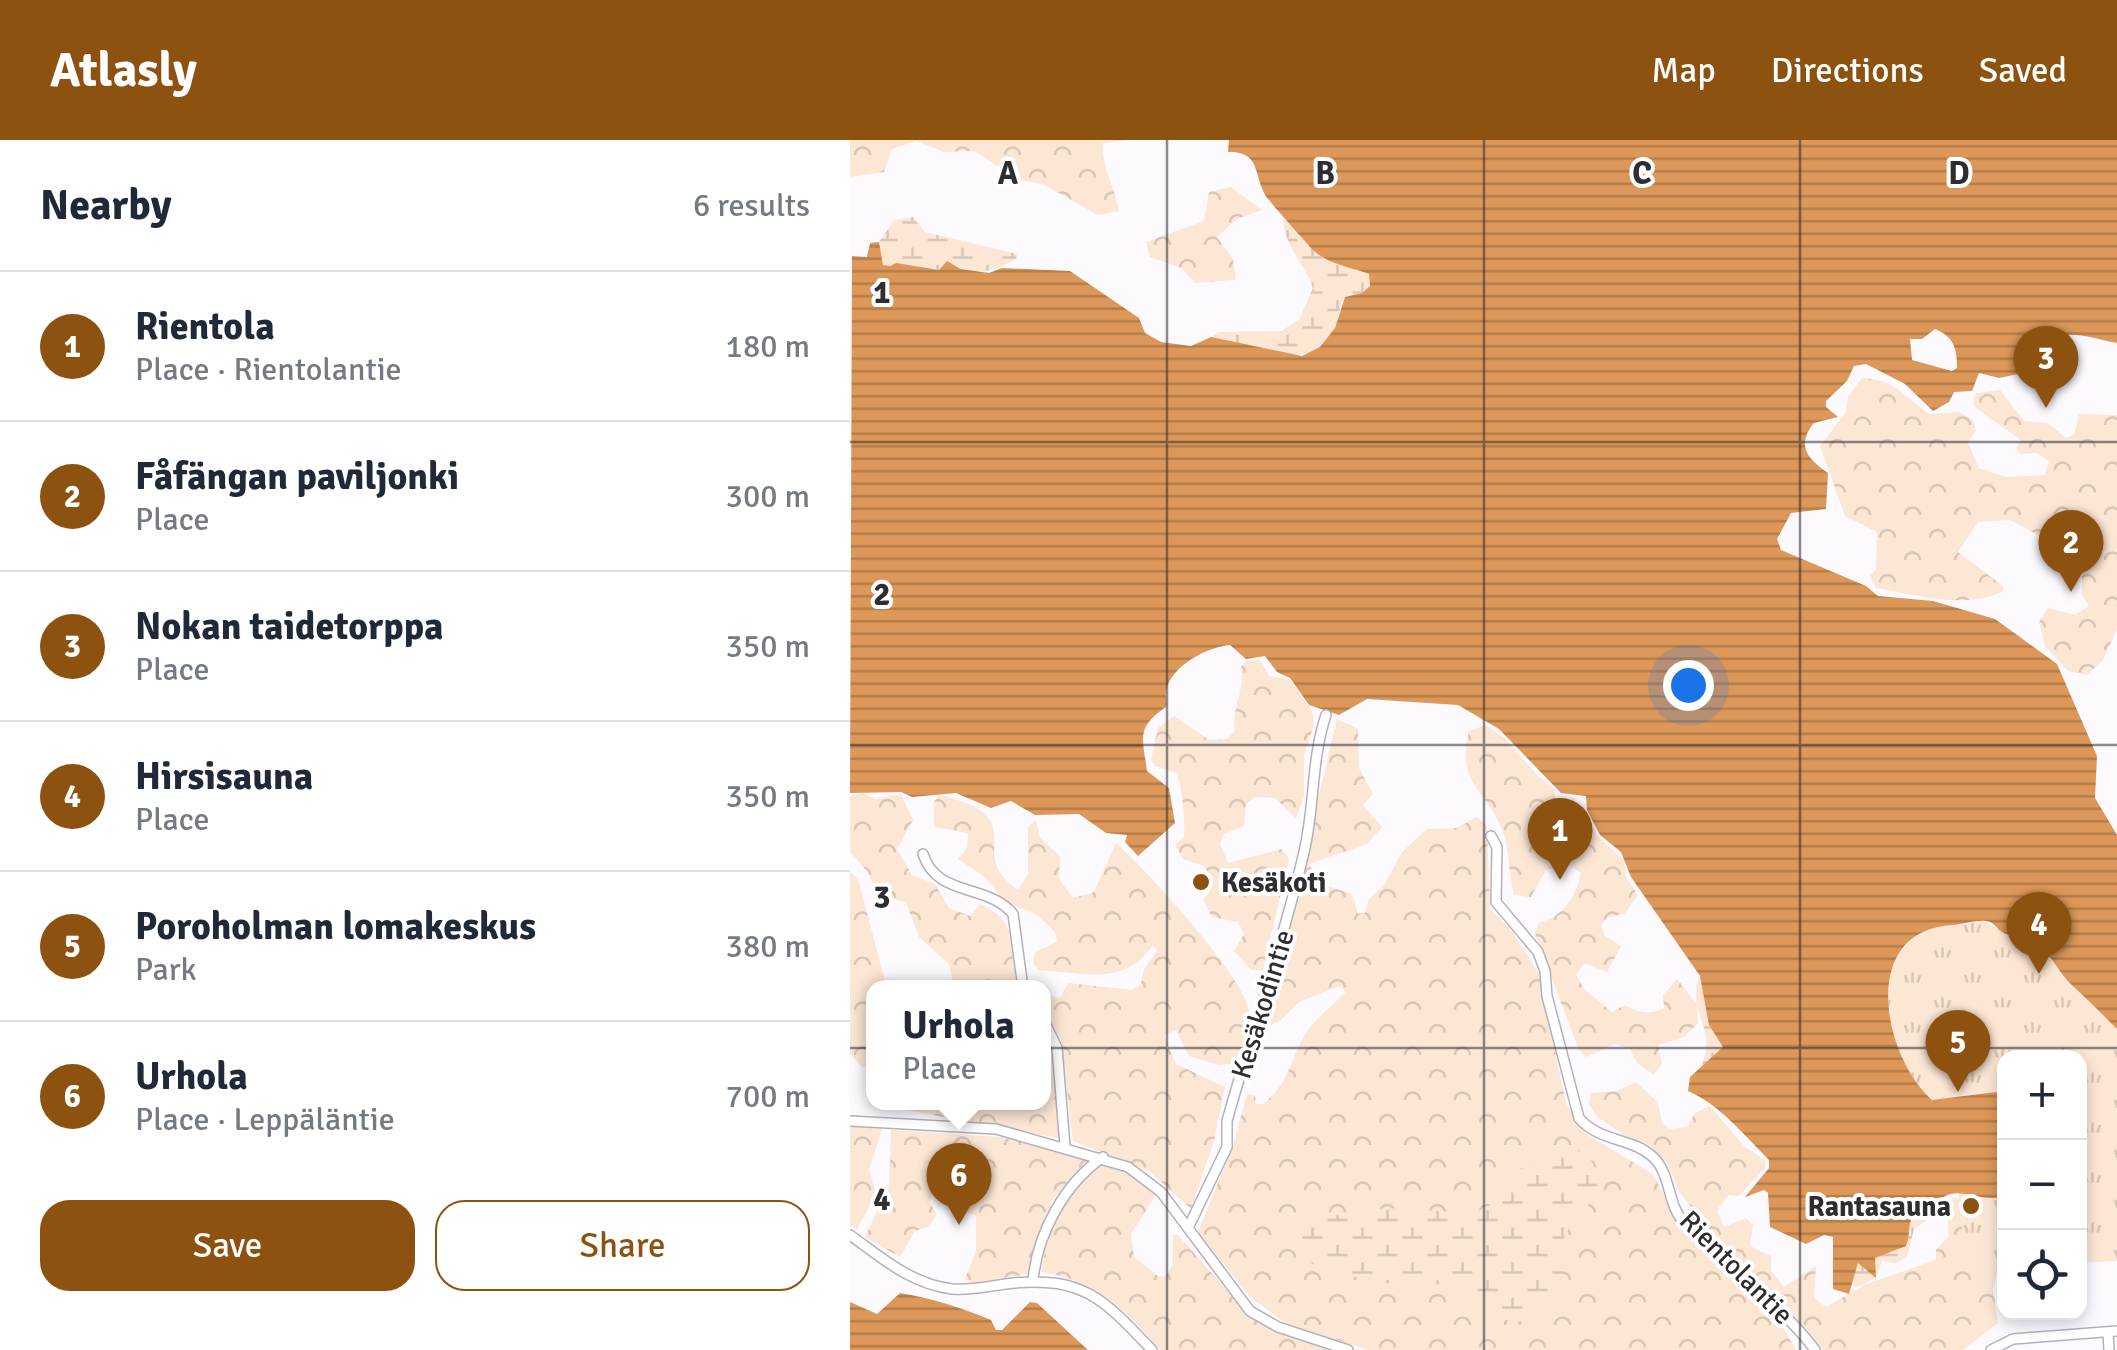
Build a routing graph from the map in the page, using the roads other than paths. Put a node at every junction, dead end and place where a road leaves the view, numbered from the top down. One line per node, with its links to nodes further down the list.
1 (1326, 715): 9 (street, Kesäkodintie)
2 (1492, 836): 16 (street, Rientolantie)
3 (923, 854): 4 (street)
4 (1021, 980)
5 (1051, 1036): 7 (street)
6 (850, 1120): 7 (street)
7 (1065, 1146): 8 (street)
8 (1102, 1157): 9 (street); 11 (street)
9 (1189, 1226): 15 (street)
10 (850, 1236): 11 (street)
11 (1033, 1281): 14 (street)
12 (2112, 1332): 13 (street); 18 (street)
13 (2006, 1345): 17 (street)
14 (1152, 1350)
15 (1348, 1350)
16 (1816, 1350)
17 (1992, 1350)
18 (2109, 1350)

